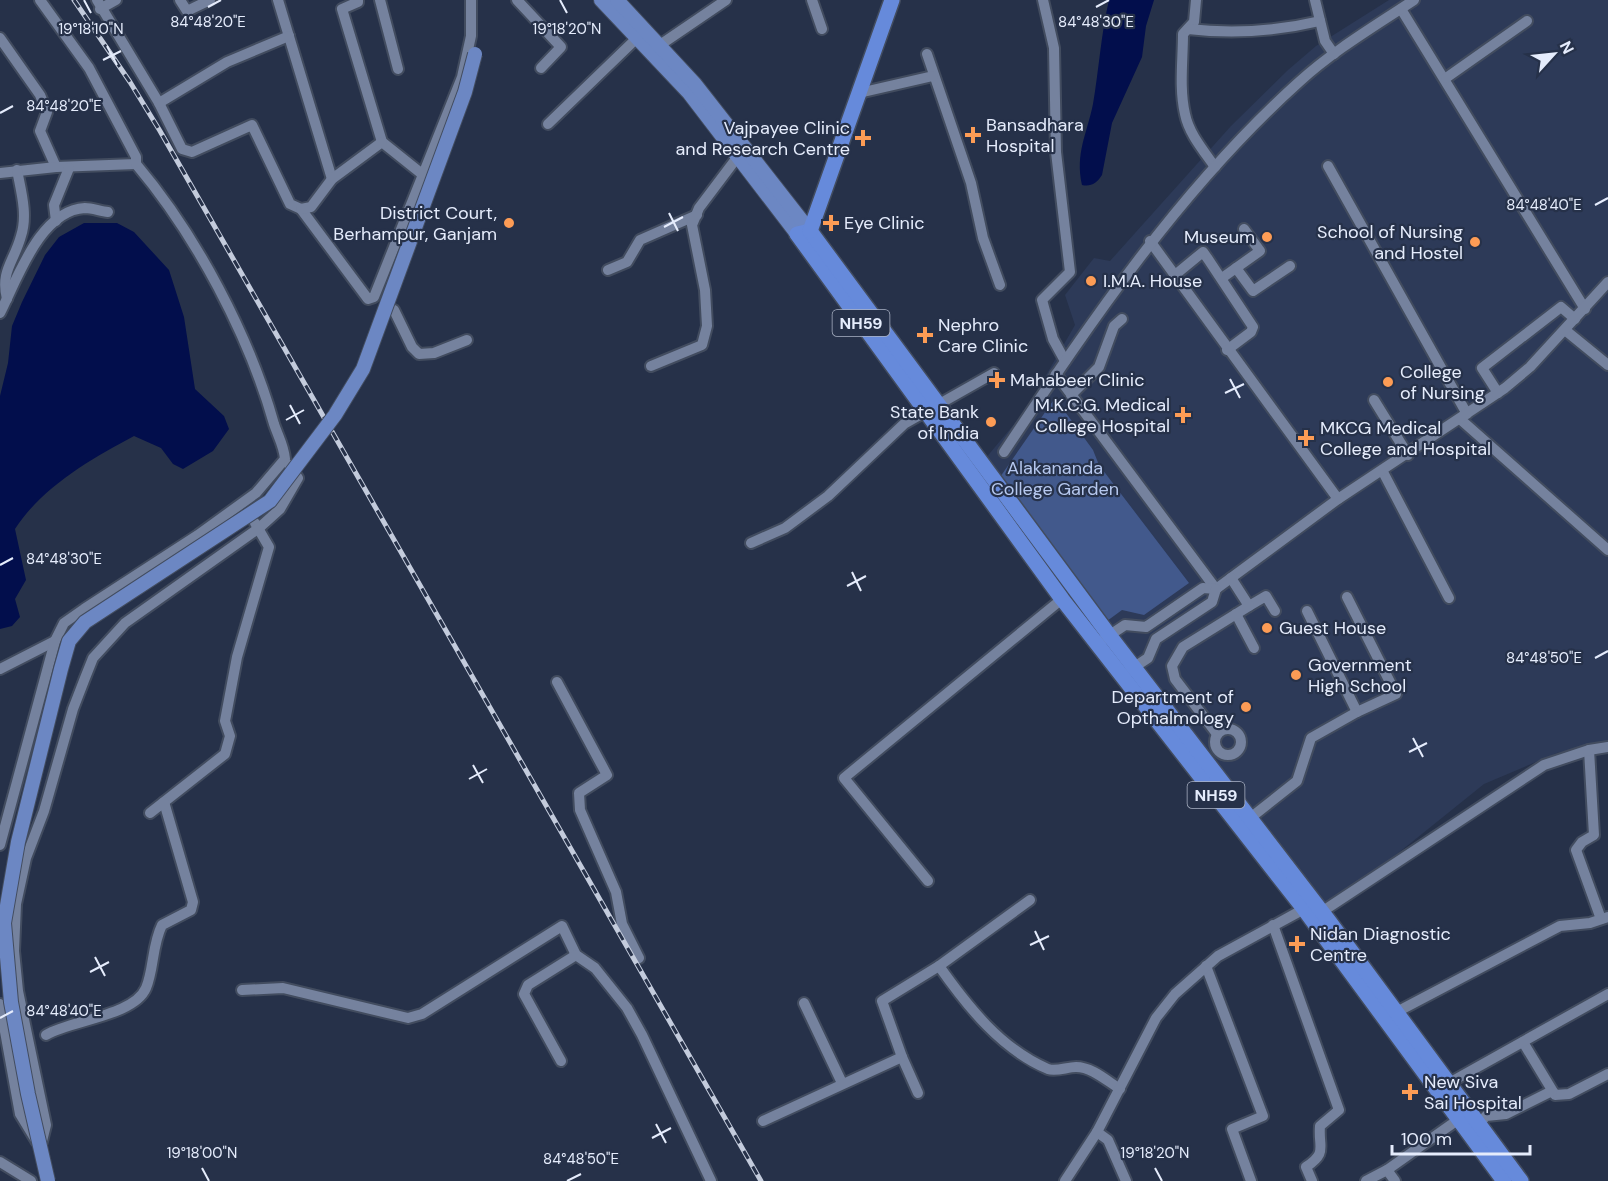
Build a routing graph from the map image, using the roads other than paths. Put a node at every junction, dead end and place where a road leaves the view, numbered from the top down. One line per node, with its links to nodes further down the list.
1 (40, 0): 42 (street)
2 (116, 0): 20 (street)
3 (180, 0): 4 (street)
4 (210, 0)
5 (278, 0): 26 (street)
6 (380, 0): 34 (street)
7 (471, 0): 49 (street)
8 (477, 0): 30 (street)
9 (601, 0): 27 (main road)
10 (617, 0): 29 (main road)
11 (726, 0): 29 (street)
12 (812, 0): 24 (street)
13 (892, 0): 37 (highway)
14 (1043, 0): 76 (street)
15 (1196, 0): 25 (street)
16 (1315, 0): 22 (street)
17 (1414, 0): 21 (street)
18 (361, 1): 40 (street)
19 (524, 2): 33 (street)
20 (99, 4): 38 (street)
21 (1401, 9): 32 (street); 36 (street)
22 (1320, 21): 25 (street); 32 (street)
23 (1527, 21): 36 (street)
24 (822, 29)
25 (1188, 29): 45 (street)
26 (289, 36): 38 (street); 50 (street)
27 (638, 37): 39 (street); 41 (main road)
28 (0, 38): 44 (street)
29 (660, 45): 41 (main road)
30 (475, 54): 150 (main road, bridge)
31 (927, 54): 35 (street)
32 (1334, 54): 45 (street)
33 (541, 68)
34 (398, 69)
35 (933, 76): 37 (street); 65 (street)
36 (1446, 78): 68 (street)
37 (859, 93): 56 (highway)
38 (159, 103): 51 (street)
39 (548, 124)
40 (382, 142): 49 (street); 50 (street)
41 (742, 152): 53 (street); 56 (main road)
42 (136, 164): 46 (street); 89 (street)
43 (1328, 166): 86 (street)
44 (56, 167): 46 (street); 47 (street)
45 (1215, 167): 57 (street)
46 (69, 168): 54 (street)
47 (17, 170): 48 (street); 67 (street)
48 (0, 173)
49 (422, 174): 51 (street)
50 (332, 179): 51 (street)
51 (301, 209)
52 (108, 212): 54 (street)
53 (697, 215): 60 (street); 78 (street)
54 (56, 221): 67 (street)
55 (1244, 229): 59 (street)
56 (803, 232): 84 (highway, NH59); 85 (highway, NH59)
57 (1150, 242): 61 (street); 76 (street)
58 (1290, 266): 63 (street)
59 (1236, 268): 62 (street); 63 (street)
60 (608, 270)
61 (1175, 275): 62 (street); 75 (street)
62 (1222, 278): 66 (street)
63 (1246, 281): 66 (street)
64 (1608, 282): 68 (street)
65 (1000, 285)
66 (1231, 291): 75 (street)
67 (7, 299): 70 (street)
68 (1585, 309): 72 (street)
69 (394, 310): 74 (street)
70 (0, 313)
71 (1122, 319): 82 (street)
72 (1575, 319): 73 (street); 81 (street)
73 (1565, 330): 77 (street); 81 (street)
74 (467, 339)
75 (1227, 350): 93 (street)
76 (1065, 361): 80 (street)
77 (1608, 365)
78 (651, 366)
79 (994, 373): 84 (street)
80 (1056, 374): 82 (street); 87 (street)
81 (1498, 393): 86 (street)
82 (1071, 395): 99 (street)
83 (1374, 400): 88 (street)
84 (938, 403): 85 (street); 91 (highway)
85 (924, 412): 92 (highway, NH59); 96 (street)
86 (1464, 417): 88 (street); 97 (street)
87 (1004, 452)
88 (1408, 455): 90 (street)
89 (285, 459): 94 (street); 95 (street)
90 (1383, 472): 93 (street); 101 (street)
91 (989, 474): 92 (street); 107 (highway)
92 (980, 488): 102 (highway, NH59)
93 (1338, 499): 98 (street)
94 (240, 503): 95 (street); 108 (street)
95 (259, 528): 118 (street); 150 (street)
96 (750, 543)
97 (1608, 550)
98 (1231, 578): 99 (street); 103 (street)
99 (1216, 589): 107 (street); 112 (street)
100 (1347, 597): 114 (street)
101 (1449, 598)
102 (1062, 599): 109 (highway, NH59); 122 (street)
103 (1249, 606): 104 (street); 106 (street)
104 (1275, 611)
105 (1306, 611): 114 (street)
106 (1236, 614): 110 (street); 115 (street)
107 (1109, 635): 109 (street); 112 (highway)
108 (55, 641): 111 (street); 121 (street)
109 (1096, 644): 112 (highway, NH59)
110 (1254, 648)
111 (0, 669)
112 (1128, 672): 120 (highway); 124 (highway, NH59)
113 (557, 682): 128 (street)
114 (1357, 712): 120 (street)
115 (1217, 734)
116 (1608, 747): 117 (street)
117 (1589, 750): 124 (street); 125 (street)
118 (164, 802): 119 (street); 136 (street)
119 (150, 813)
120 (1250, 819): 124 (highway)
121 (0, 845)
122 (928, 881)
123 (1030, 900): 129 (street)
124 (1311, 909): 126 (street); 135 (highway, NH59)
125 (1604, 918): 135 (street)
126 (1273, 925): 130 (street); 159 (street)
127 (576, 956): 131 (street); 139 (street); 155 (street)
128 (639, 958)
129 (939, 966): 138 (street); 143 (street)
130 (1206, 966): 143 (street); 158 (street)
131 (242, 990)
132 (1608, 994): 137 (street)
133 (804, 1003): 141 (street)
134 (0, 1004): 150 (street)
135 (1391, 1015): 142 (highway); 146 (highway, NH59)
136 (46, 1035)
137 (1523, 1042): 142 (street); 144 (street)
138 (902, 1057): 141 (street); 145 (street)
139 (561, 1060)
140 (1608, 1074): 144 (street)
141 (842, 1083): 147 (street)
142 (1449, 1083): 148 (highway)
143 (1120, 1089): 149 (street)
144 (1552, 1091): 148 (street)
145 (918, 1093)
146 (1459, 1119): 152 (street); 162 (highway, NH59)
147 (763, 1121)
148 (1479, 1124): 163 (highway)
149 (1097, 1132): 156 (street); 157 (street)
150 (40, 1148): 154 (main road, bridge)
151 (0, 1162): 153 (street)
152 (1387, 1170): 160 (street); 161 (street)
153 (31, 1181)
154 (48, 1181)
155 (711, 1181)
156 (1065, 1181)
157 (1126, 1181)
158 (1251, 1181)
159 (1312, 1181)
160 (1366, 1181)
161 (1395, 1181)
162 (1504, 1181)
163 (1521, 1181)

